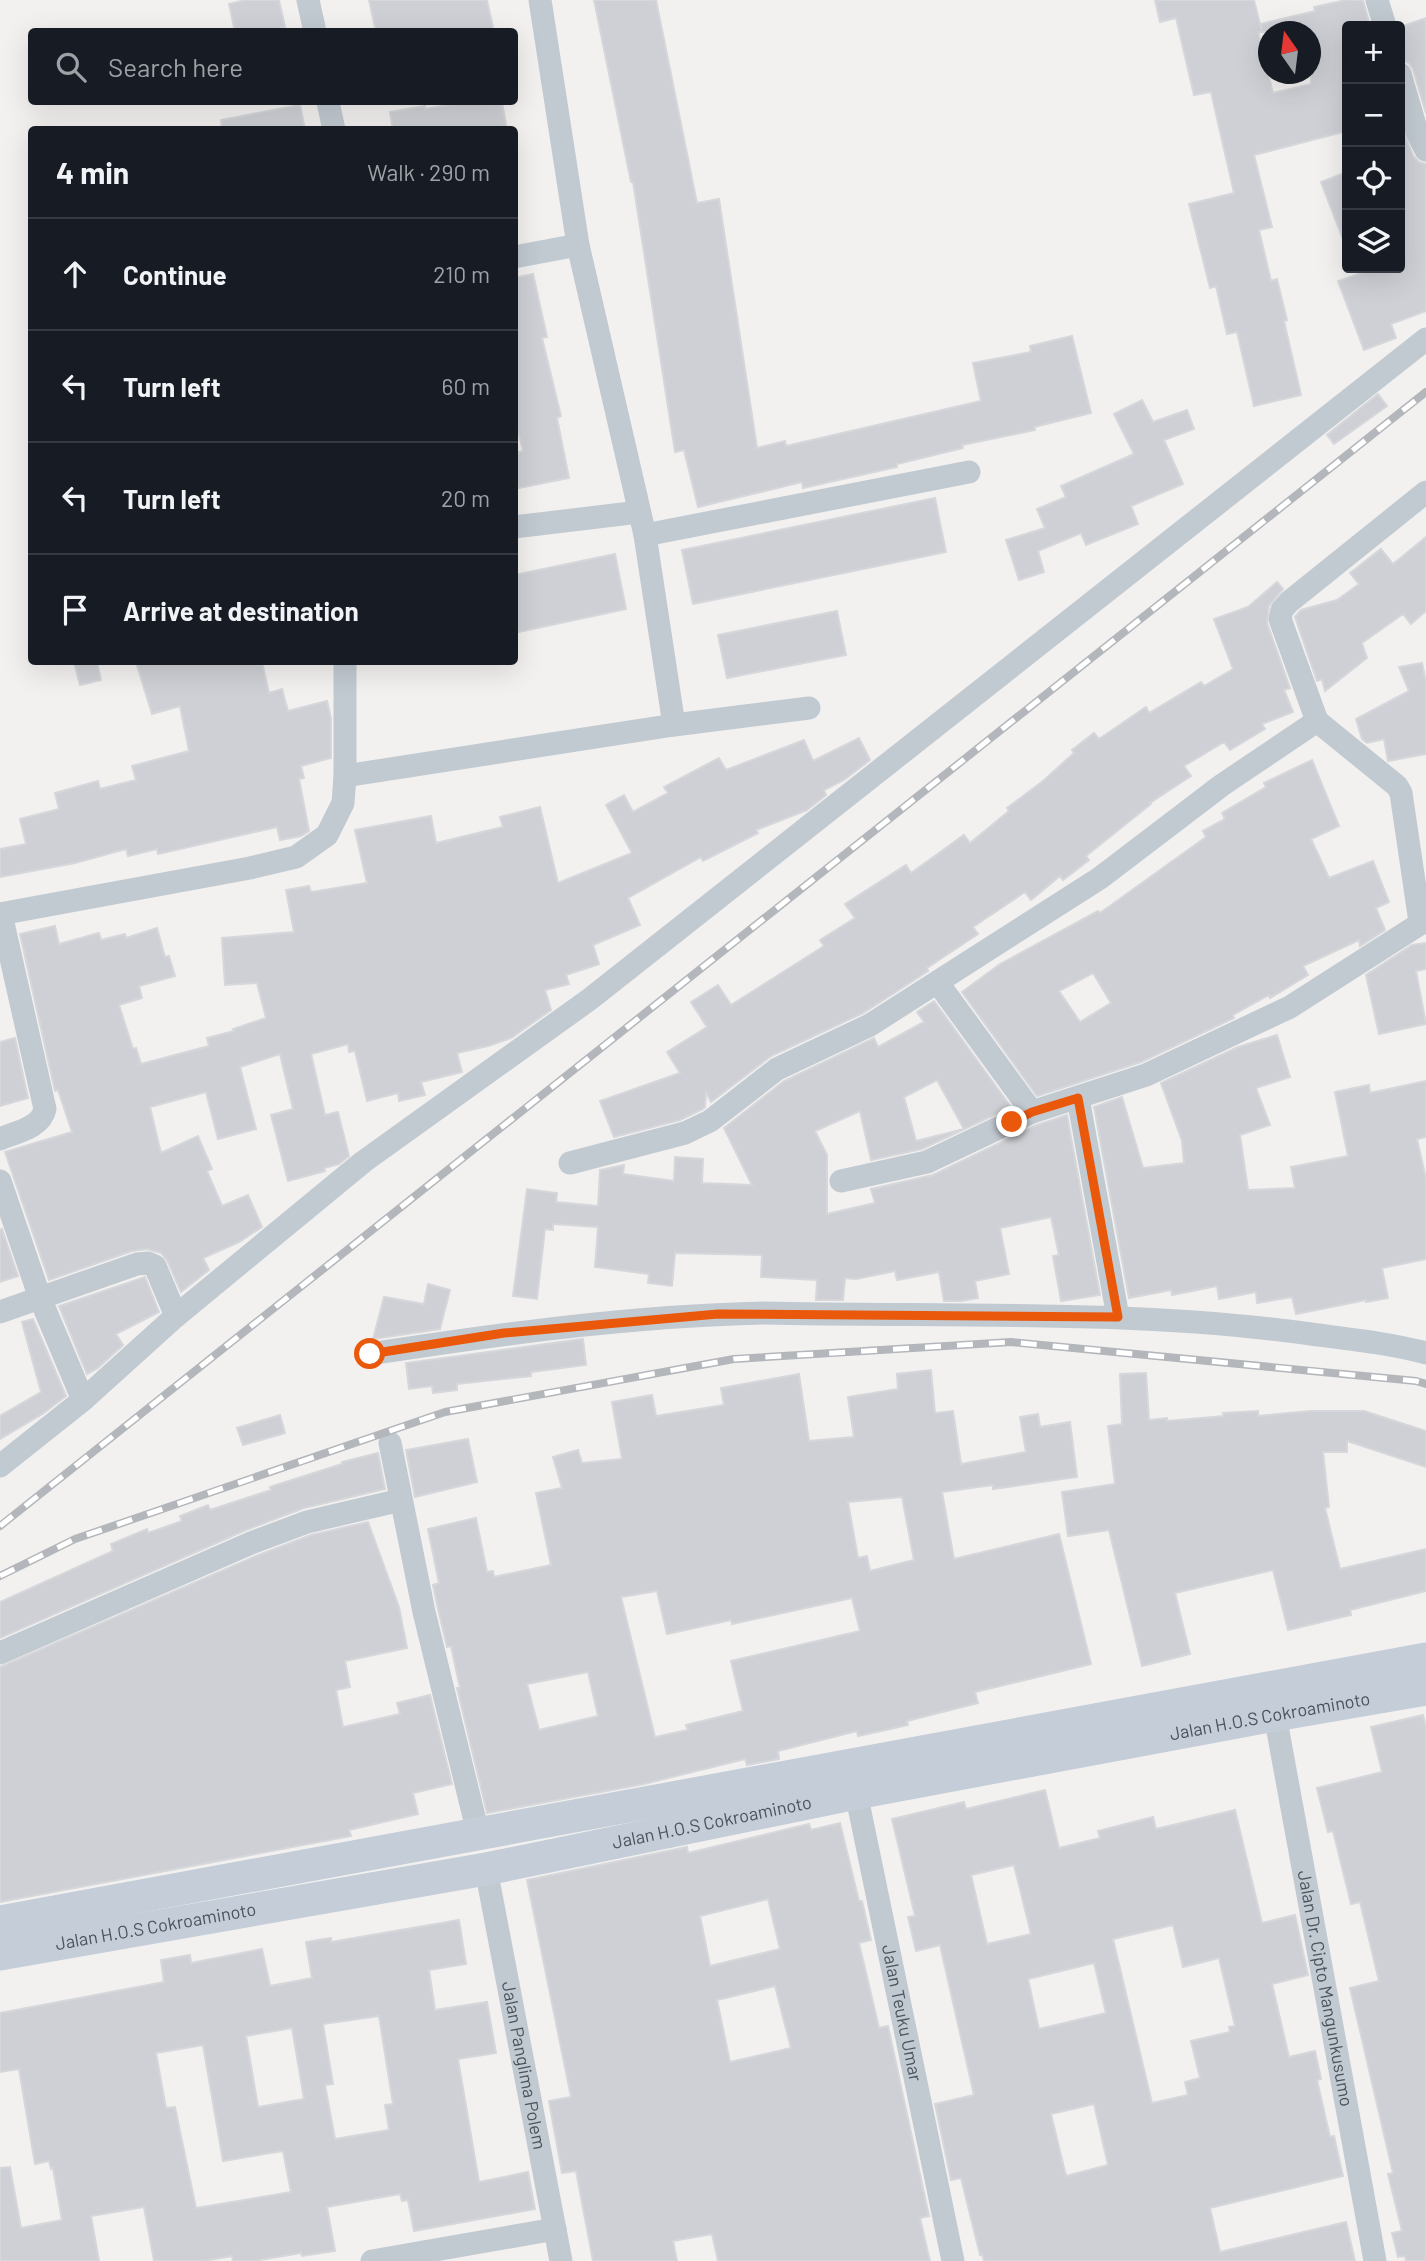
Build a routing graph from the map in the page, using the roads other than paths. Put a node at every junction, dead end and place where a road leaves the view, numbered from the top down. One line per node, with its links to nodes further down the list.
1 (308, 0): 5 (street)
2 (540, 0): 10 (street)
3 (1377, 0): 4 (street)
4 (1383, 21)
5 (313, 28)
6 (1403, 84): 9 (street)
7 (329, 105): 8 (street)
8 (333, 126)
9 (1426, 150)
10 (578, 245): 11 (street); 15 (street)
11 (518, 256)
12 (1426, 339): 34 (street)
13 (969, 472): 17 (street)
14 (1426, 492): 20 (street)
15 (639, 512): 16 (street); 17 (street)
16 (518, 527)
17 (645, 535): 21 (street)
18 (345, 665): 22 (street)
19 (809, 708): 21 (street)
20 (1317, 721): 24 (street); 25 (street)
21 (674, 725): 22 (street)
22 (345, 776): 23 (street)
23 (1, 914): 28 (street)
24 (1423, 921): 26 (street)
25 (938, 983): 27 (street); 29 (street)
26 (1078, 1098): 27 (street); 35 (street)
27 (1032, 1112): 31 (street)
28 (0, 1139)
29 (570, 1163)
30 (0, 1181): 32 (street)
31 (841, 1181)
32 (40, 1298): 33 (street); 34 (street); 38 (street)
33 (0, 1312)
34 (176, 1316): 38 (street)
35 (1118, 1317): 36 (street); 37 (street)
36 (1426, 1353)
37 (370, 1354)
38 (83, 1400): 40 (street)
39 (390, 1443): 41 (street)
40 (0, 1466)
41 (401, 1500): 42 (street); 47 (street)
42 (0, 1653)
43 (1426, 1659): 46 (main road, Jalan H.O.S Cokroaminoto)
44 (1426, 1689): 45 (main road, Jalan H.O.S Cokroaminoto)
45 (1275, 1715): 46 (main road, Jalan H.O.S Cokroaminoto); 56 (street, Jalan Dr. Cipto Mangunkusumo)
46 (853, 1779): 47 (main road, Jalan H.O.S Cokroaminoto); 48 (main road, Jalan H.O.S Cokroaminoto); 55 (street, Jalan Teuku Umar)
47 (478, 1833): 49 (main road, Jalan H.O.S Cokroaminoto)
48 (486, 1870): 49 (main road, Jalan H.O.S Cokroaminoto); 52 (street, Jalan Panglima Polem)
49 (129, 1914): 50 (main road, Jalan H.O.S Cokroaminoto); 51 (main road, Jalan H.O.S Cokroaminoto)
50 (0, 1922)
51 (0, 1954)
52 (555, 2228): 53 (street); 54 (street, Jalan Panglima Polem)
53 (372, 2261)
54 (561, 2261)
55 (953, 2261)
56 (1375, 2261)

